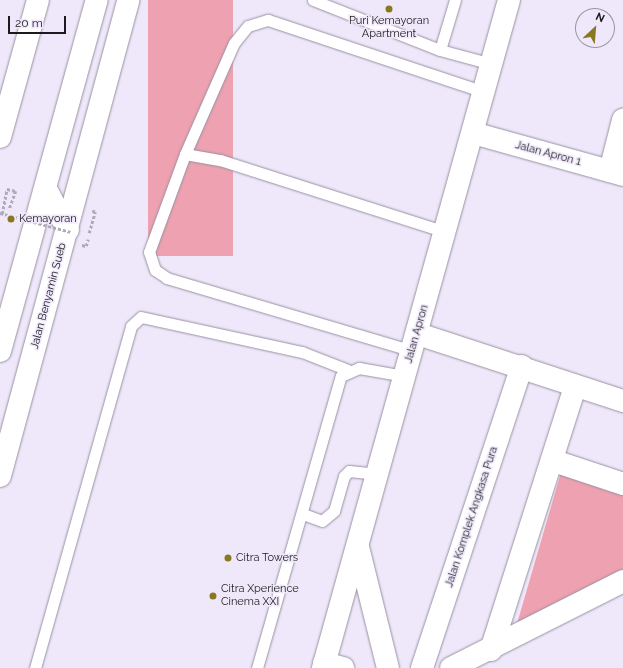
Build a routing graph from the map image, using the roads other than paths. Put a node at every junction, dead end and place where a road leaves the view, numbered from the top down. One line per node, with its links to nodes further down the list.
1 (38, 0): 12 (street)
2 (97, 0): 15 (street)
3 (128, 0): 16 (street, Jalan Benyamin Sueb)
4 (313, 0): 7 (lane)
5 (455, 0): 7 (lane)
6 (509, 0): 8 (street, Jalan Apron)
7 (440, 50): 8 (lane)
8 (492, 64): 9 (street, Jalan Apron)
9 (484, 92): 11 (street, Jalan Apron); 13 (lane)
10 (623, 120): 14 (street)
11 (473, 133): 14 (street, Jalan Apron 1); 17 (street, Jalan Apron)
12 (0, 137)
13 (186, 154): 17 (lane); 18 (lane)
14 (616, 173)
15 (47, 191): 16 (street); 19 (street)
16 (69, 231): 27 (street, Jalan Benyamin Sueb)
17 (446, 232): 18 (street, Jalan Apron)
18 (415, 343): 20 (street); 22 (street, Jalan Apron)
19 (0, 351)
20 (522, 366): 23 (street); 37 (street, Jalan Komplek Angkasa Pura)
21 (348, 370): 22 (lane); 29 (lane); 34 (lane)
22 (405, 376): 26 (street, Jalan Apron)
23 (576, 386): 24 (street); 25 (street)
24 (623, 401)
25 (554, 461): 28 (street); 32 (street)
26 (378, 474): 29 (lane); 30 (street, Jalan Apron)
27 (0, 476)
28 (623, 484)
29 (303, 514): 35 (lane)
30 (358, 546): 33 (street, Jalan Apron); 36 (street)
31 (623, 581): 32 (street)
32 (491, 650): 38 (street)
33 (330, 666)
34 (35, 668)
35 (257, 668)
36 (388, 668)
37 (422, 668)
38 (450, 668)

